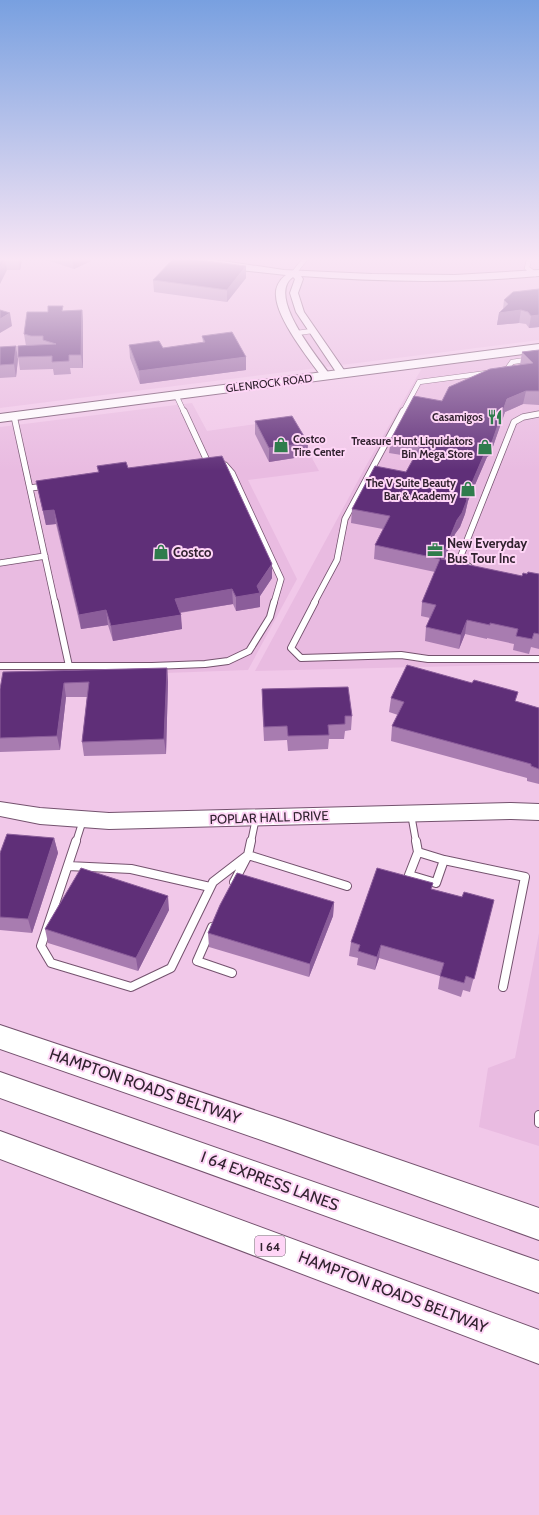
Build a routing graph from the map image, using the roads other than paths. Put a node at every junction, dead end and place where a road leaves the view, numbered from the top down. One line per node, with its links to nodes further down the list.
1 (295, 330): 3 (street)
2 (312, 331): 3 (lane); 6 (street)
3 (297, 333): 7 (street)
4 (539, 348): 6 (street, GLENROCK ROAD)
5 (539, 358): 19 (lane)
6 (341, 373): 7 (street, GLENROCK ROAD)
7 (325, 375): 8 (street, GLENROCK ROAD)
8 (176, 395): 10 (street, GLENROCK ROAD); 12 (lane)
9 (539, 414): 18 (lane)
10 (14, 416): 11 (street, GLENROCK ROAD); 15 (lane)
11 (0, 418)
12 (210, 465): 13 (lane); 21 (lane)
13 (202, 466)
14 (51, 486): 15 (lane)
15 (30, 488): 16 (lane)
16 (45, 556): 17 (lane); 21 (lane)
17 (0, 564)
18 (475, 568)
19 (539, 659)
20 (0, 666): 21 (lane)
21 (69, 666)
22 (539, 812): 24 (street, POPLAR HALL DRIVE)
23 (2, 813): 26 (street, POPLAR HALL DRIVE)
24 (411, 814): 25 (street, POPLAR HALL DRIVE); 27 (lane)
25 (256, 818): 26 (street, POPLAR HALL DRIVE); 28 (lane)
26 (83, 820): 30 (lane)
27 (418, 852): 29 (lane); 29 (lane)
28 (248, 855): 31 (lane); 32 (lane); 33 (lane)
29 (444, 860): 36 (lane)
30 (68, 866): 32 (lane); 32 (lane)
31 (347, 886)
32 (210, 887)
33 (230, 889)
34 (216, 916): 35 (lane)
35 (232, 974)
36 (503, 986)
37 (0, 1037): 42 (highway, HAMPTON ROADS BELTWAY)
38 (0, 1085): 43 (highway, I 64 EXPRESS LANES)
39 (539, 1115): 40 (lane)
40 (539, 1123)
41 (0, 1145): 44 (highway, HAMPTON ROADS BELTWAY / I 64)
42 (539, 1224)
43 (539, 1277)
44 (539, 1347)

